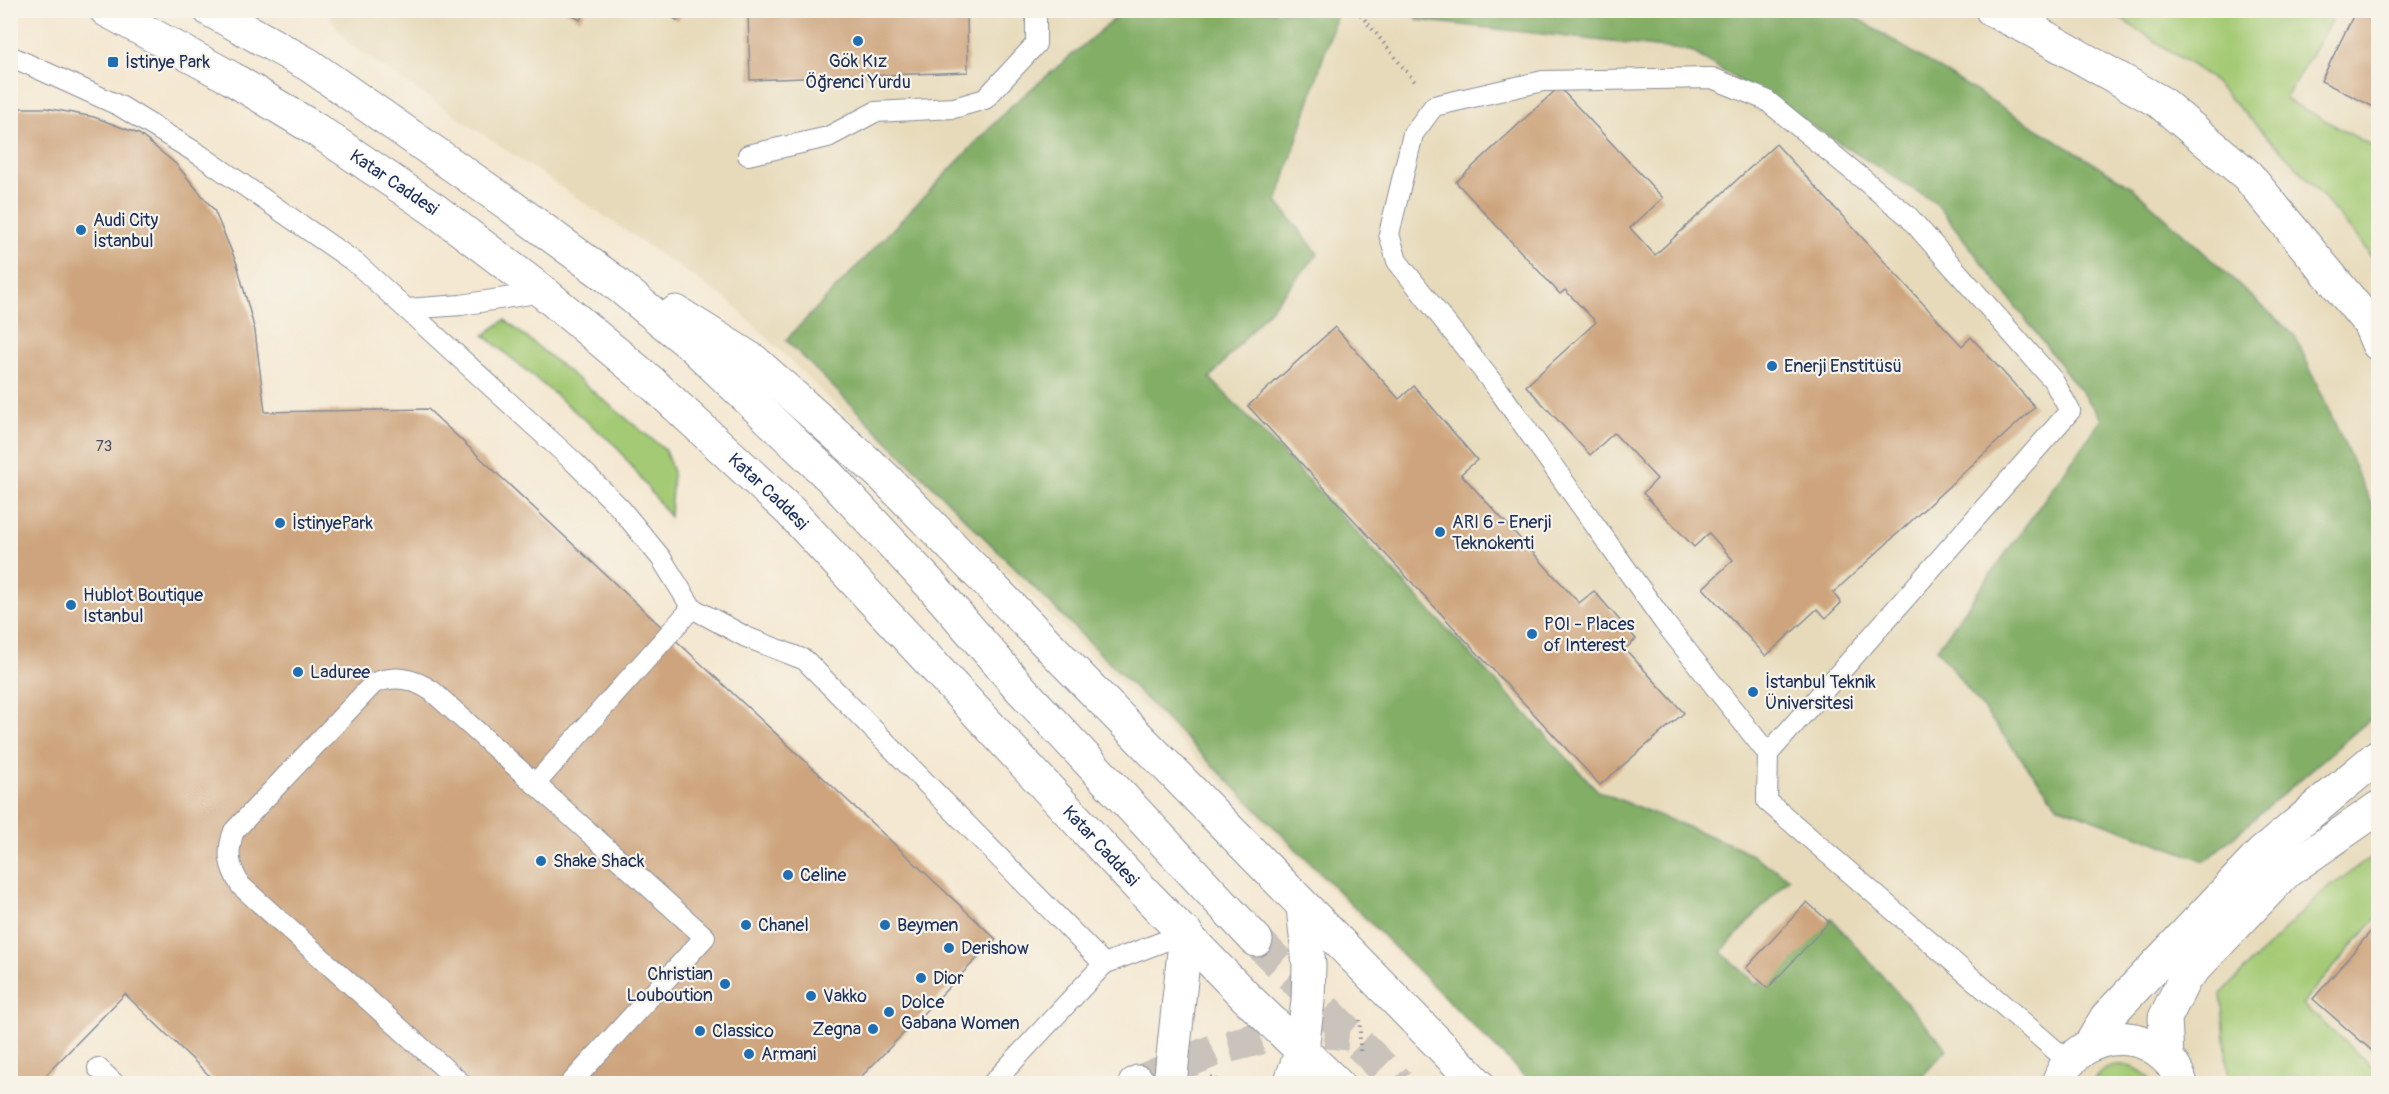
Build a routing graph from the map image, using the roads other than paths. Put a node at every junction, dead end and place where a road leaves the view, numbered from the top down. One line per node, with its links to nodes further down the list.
1 (106, 10): 9 (main road, Katar Caddesi)
2 (210, 10): 8 (main road)
3 (1036, 10): 7 (lane)
4 (1992, 10): 5 (main road)
5 (2037, 20): 11 (main road)
6 (10, 56): 10 (lane)
7 (748, 155)
8 (608, 277): 17 (main road); 19 (main road)
9 (543, 292): 10 (lane); 18 (main road, Katar Caddesi)
10 (406, 309): 12 (lane)
11 (2379, 344)
12 (692, 608): 15 (lane); 20 (lane)
13 (1768, 754): 13 (lane); 23 (lane)
14 (2379, 756): 23 (main road)
15 (535, 784): 26 (lane); 27 (lane)
16 (2379, 808): 24 (main road)
17 (1303, 907): 21 (main road); 32 (main road)
18 (1186, 933): 20 (lane); 21 (main road, Katar Caddesi); 29 (main road)
19 (1257, 940)
20 (1104, 964): 28 (lane)
21 (1302, 1050): 30 (main road); 31 (main road, Katar Caddesi)
22 (98, 1068): 25 (lane)
23 (2065, 1070): 24 (main road)
24 (2174, 1070)
25 (115, 1083)
26 (462, 1083)
27 (570, 1083)
28 (993, 1083)
29 (1170, 1083)
30 (1290, 1083)
31 (1337, 1083)
32 (1478, 1083)

